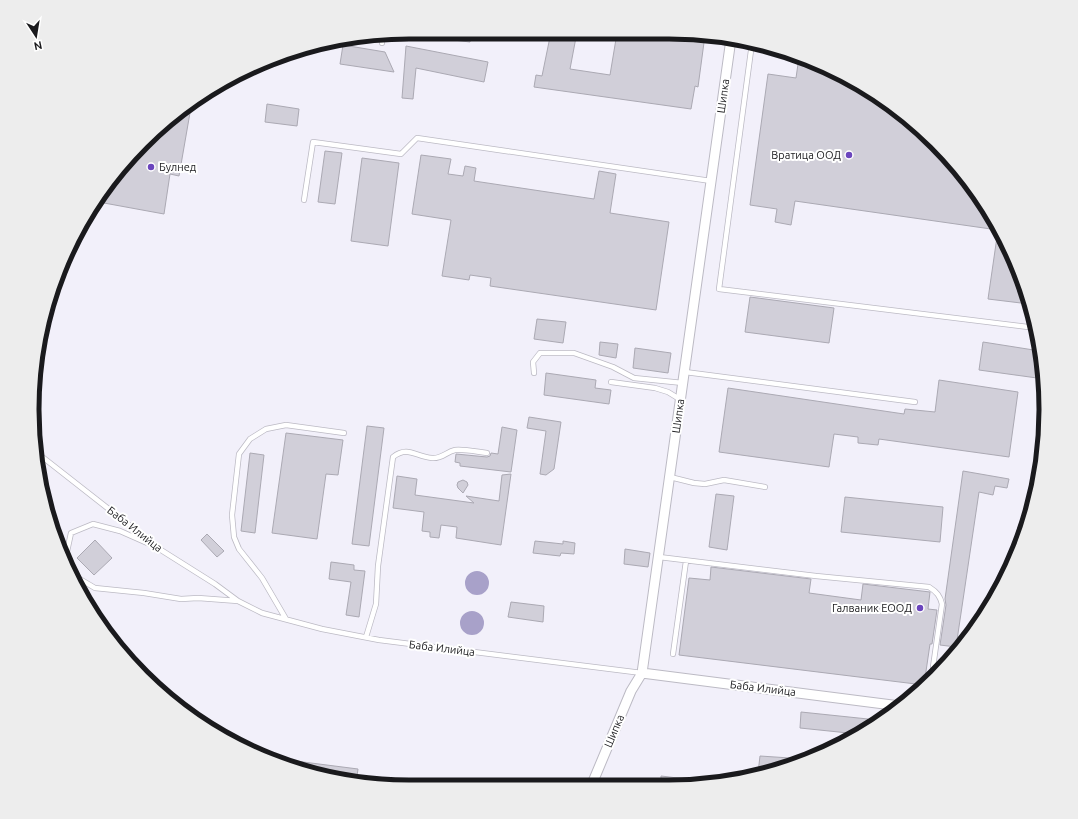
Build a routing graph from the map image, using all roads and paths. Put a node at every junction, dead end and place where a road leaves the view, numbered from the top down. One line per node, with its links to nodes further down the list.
1 (730, 44): 3 (street, Шипка)
2 (751, 49): 5 (lane)
3 (711, 181): 4 (lane); 7 (street, Шипка)
4 (304, 200)
5 (1029, 327)
6 (534, 372): 9 (lane)
7 (685, 372): 9 (street, Шипка); 11 (lane)
8 (611, 382): 10 (lane)
9 (683, 383): 10 (street, Шипка)
10 (681, 400): 15 (street, Шипка)
11 (915, 402)
12 (344, 433): 23 (lane)
13 (487, 453): 24 (lane)
14 (42, 456): 17 (lane, Баба Илийца)
15 (670, 477): 16 (lane); 19 (street, Шипка)
16 (765, 487)
17 (161, 550): 18 (lane); 22 (lane, Баба Илийца)
18 (67, 551)
19 (659, 557): 20 (lane); 27 (street, Шипка)
20 (686, 561): 25 (lane); 26 (lane)
21 (81, 579): 22 (lane)
22 (238, 601): 23 (lane, Баба Илийца)
23 (286, 619): 24 (lane, Баба Илийца)
24 (366, 637): 27 (lane, Баба Илийца)
25 (673, 654)
26 (934, 667)
27 (642, 673): 28 (street, Баба Илийца); 29 (street, Шипка)
28 (891, 705)
29 (594, 780)

